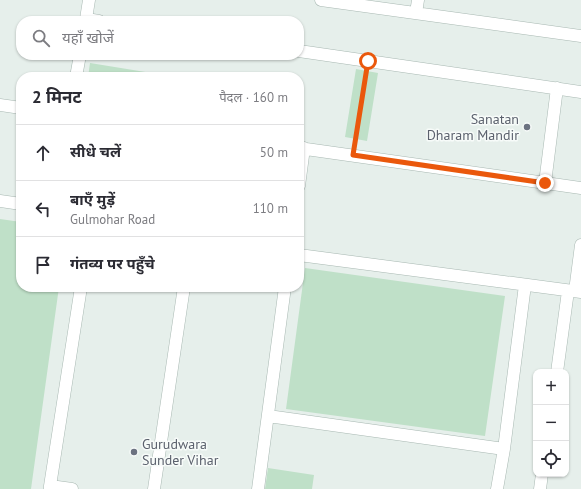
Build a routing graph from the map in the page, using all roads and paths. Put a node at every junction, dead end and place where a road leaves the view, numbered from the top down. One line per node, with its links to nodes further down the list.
1 (89, 0): 5 (street)
2 (321, 0): 4 (street)
3 (418, 0): 4 (street)
4 (416, 13): 6 (street)
5 (87, 16)
6 (581, 36)
7 (304, 52): 9 (street)
8 (79, 60): 10 (street)
9 (368, 61): 11 (street); 16 (path)
10 (77, 72)
11 (557, 88): 12 (street); 17 (street)
12 (581, 92)
13 (0, 105): 14 (street)
14 (16, 107)
15 (304, 148): 16 (street)
16 (353, 155): 17 (street)
17 (545, 183): 18 (street)
18 (581, 188)
19 (0, 201): 20 (street)
20 (16, 203)
21 (581, 245): 27 (street)
22 (304, 256): 23 (street)
23 (525, 285): 27 (street); 30 (street)
24 (80, 292): 32 (street)
25 (183, 292): 34 (street)
26 (284, 292): 29 (street)
27 (575, 292): 28 (street)
28 (558, 369)
29 (268, 416): 30 (street); 35 (street)
30 (504, 449): 36 (street)
31 (542, 477): 37 (street)
32 (50, 487): 33 (street)
33 (72, 489)
34 (154, 489)
35 (258, 489)
36 (497, 489)
37 (540, 489)

